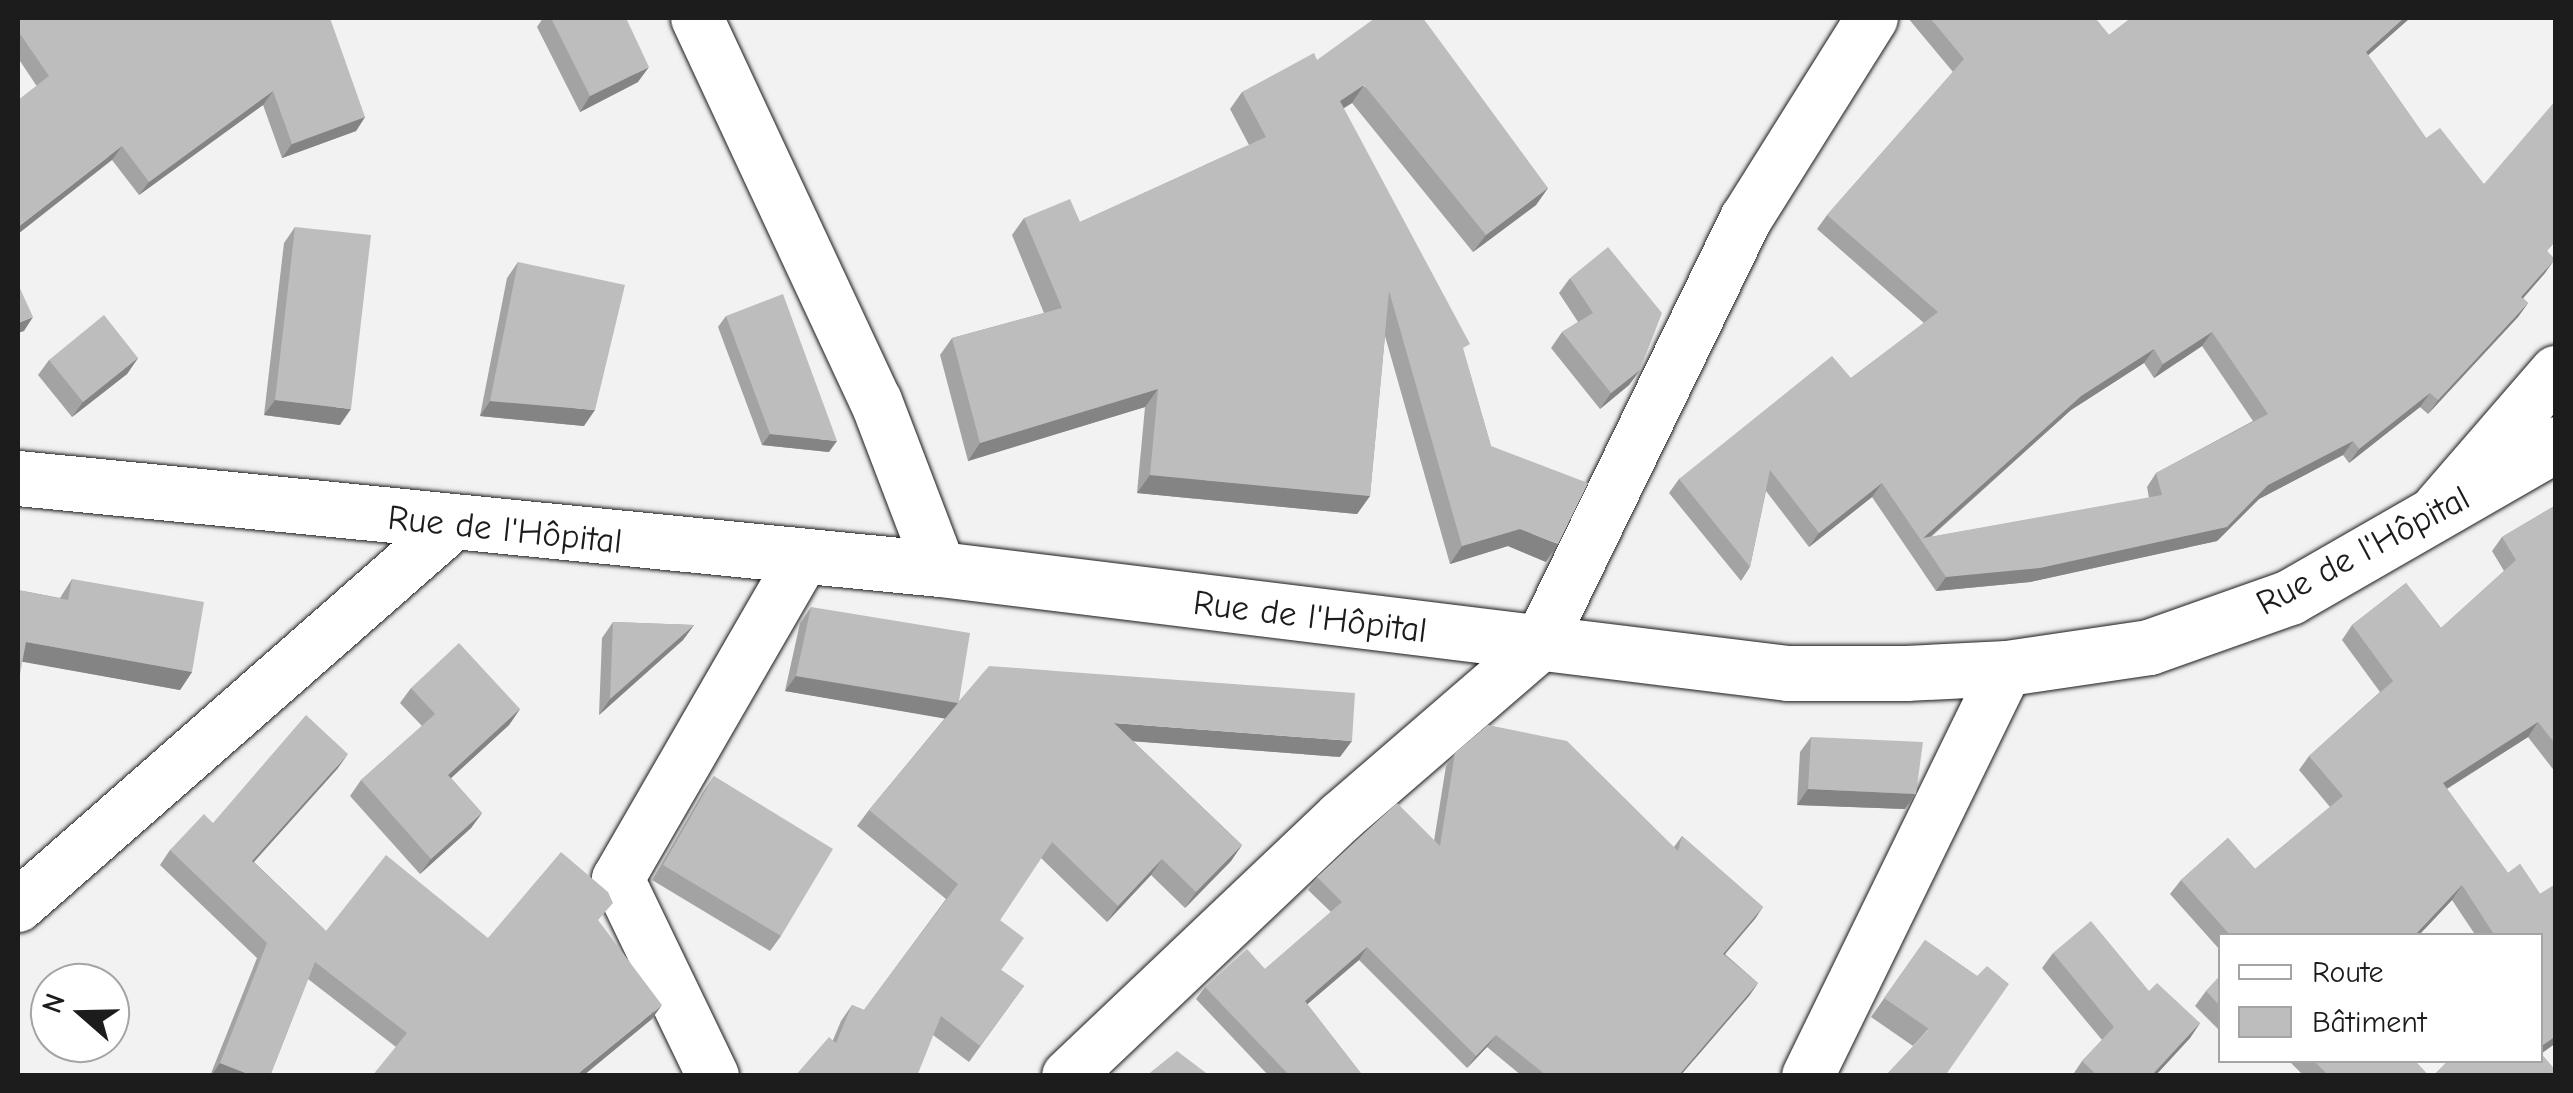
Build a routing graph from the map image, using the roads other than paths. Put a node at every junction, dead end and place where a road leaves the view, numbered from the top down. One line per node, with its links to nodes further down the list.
1 (697, 18): 9 (street)
2 (1872, 18): 10 (street)
3 (2556, 372): 6 (street)
4 (2556, 444): 6 (main road, Rue de l'Hôpital)
5 (18, 478): 7 (main road, Rue de l'Hôpital)
6 (2425, 524): 11 (main road, Rue de l'Hôpital)
7 (452, 526): 8 (main road, Rue de l'Hôpital); 12 (street)
8 (802, 560): 9 (main road, Rue de l'Hôpital); 13 (street)
9 (940, 569): 10 (main road, Rue de l'Hôpital)
10 (1538, 647): 11 (main road, Rue de l'Hôpital); 14 (street)
11 (2007, 668): 15 (street)
12 (18, 906)
13 (713, 1076)
14 (1068, 1076)
15 (1808, 1076)

